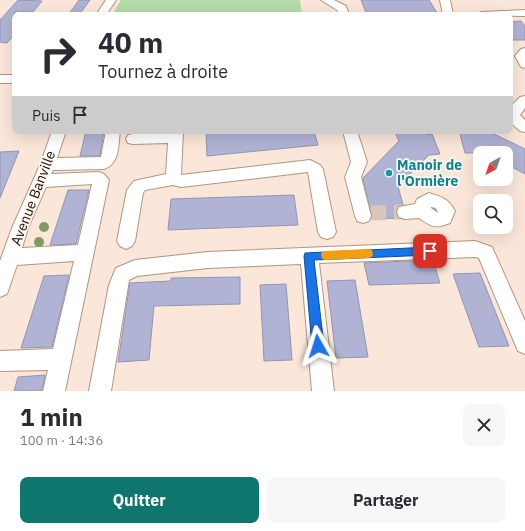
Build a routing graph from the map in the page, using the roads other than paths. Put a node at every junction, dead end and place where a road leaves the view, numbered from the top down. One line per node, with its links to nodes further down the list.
1 (111, 0): 4 (street)
2 (326, 0): 5 (street)
3 (446, 0): 6 (street)
4 (103, 12)
5 (343, 12)
6 (448, 12)
7 (525, 13): 8 (street)
8 (513, 14)
9 (0, 79): 10 (street)
10 (12, 79)
11 (525, 100): 12 (street)
12 (525, 127)
13 (58, 134): 18 (street, Avenue Banville)
14 (112, 134): 18 (street)
15 (176, 134): 17 (street); 19 (street)
16 (351, 134): 23 (street)
17 (133, 139)
18 (47, 164): 20 (street, Avenue Banville)
19 (172, 179): 24 (street); 25 (street)
20 (40, 181): 26 (street); 28 (street, Avenue Banville)
21 (405, 212): 22 (street)
22 (423, 212)
23 (365, 214)
24 (327, 232)
25 (126, 241)
26 (85, 252): 28 (street); 31 (street)
27 (309, 256): 30 (street); 34 (street); 35 (street)
28 (6, 261): 29 (street, Avenue Banville)
29 (0, 288)
30 (525, 344)
31 (61, 359): 32 (street); 33 (street)
32 (0, 361)
33 (54, 391)
34 (100, 391)
35 (323, 391)

